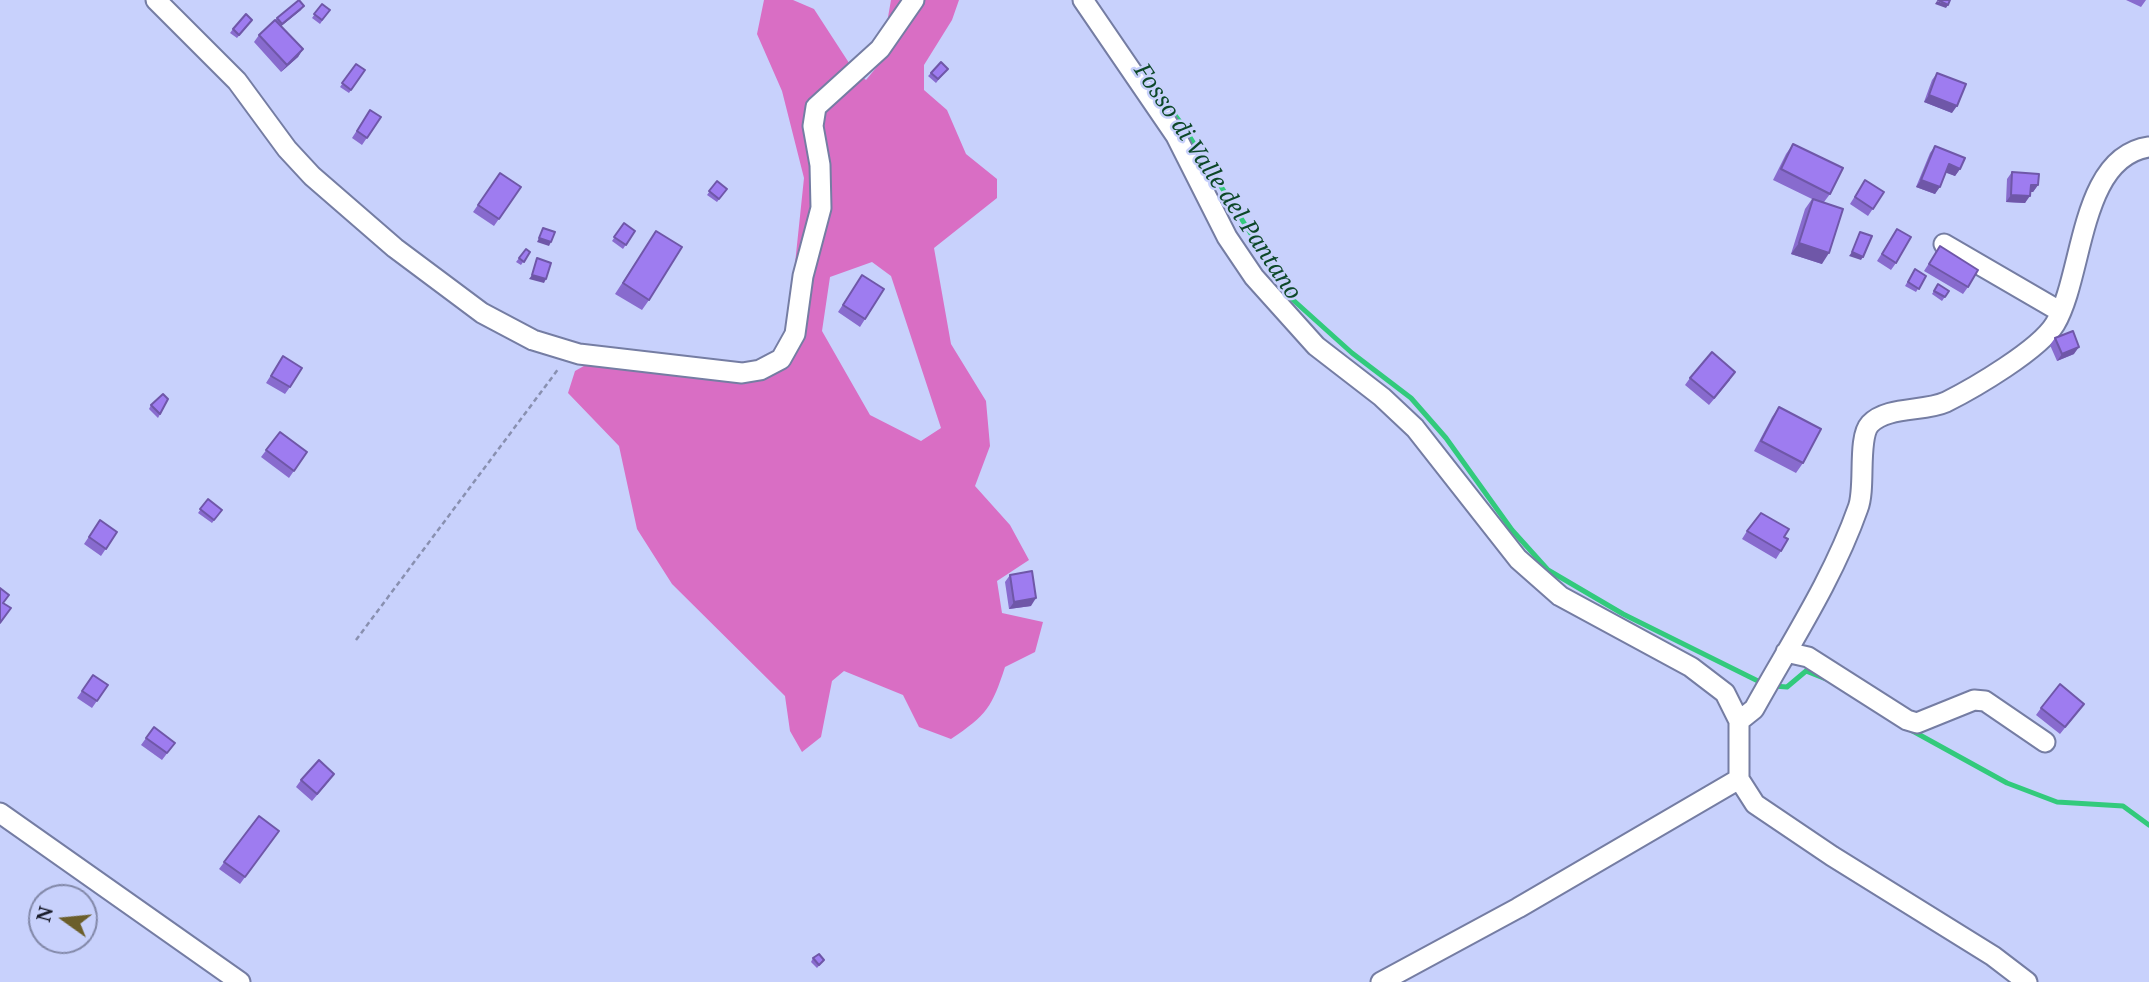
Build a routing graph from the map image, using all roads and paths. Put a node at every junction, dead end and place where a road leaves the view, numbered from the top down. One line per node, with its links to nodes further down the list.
1 (156, 0): 7 (street)
2 (914, 0): 7 (street)
3 (1083, 0): 10 (street)
4 (2149, 147): 6 (street)
5 (1944, 244): 6 (street)
6 (2061, 312): 9 (street)
7 (570, 352): 8 (path)
8 (356, 640)
9 (1786, 652): 10 (street); 11 (street)
10 (1739, 721): 12 (street)
11 (2045, 742)
12 (1740, 779): 15 (street); 16 (street)
13 (0, 813): 14 (street)
14 (240, 982)
15 (1381, 982)
16 (2027, 982)

